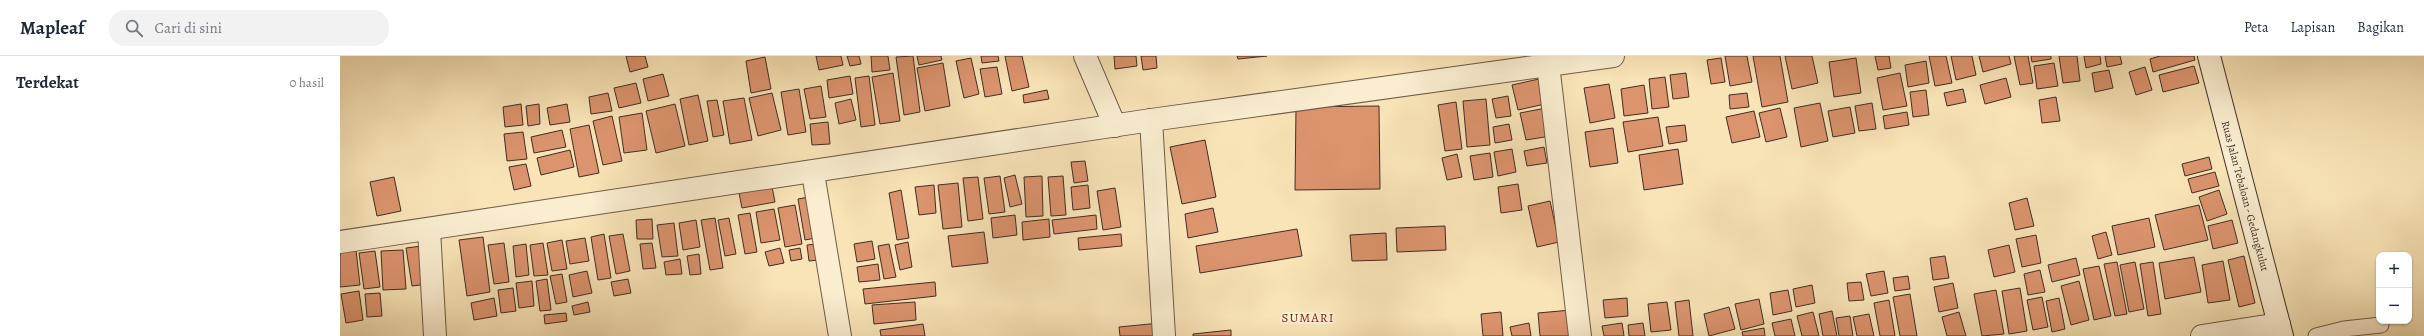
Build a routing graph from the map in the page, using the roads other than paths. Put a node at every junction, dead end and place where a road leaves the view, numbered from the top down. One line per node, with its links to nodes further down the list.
1 (1085, 56): 6 (street)
2 (1613, 56): 4 (street)
3 (2210, 56): 11 (street, Ruas Jalan Tebaloan - Gedangkulut)
4 (1548, 61): 5 (street); 15 (street)
5 (1151, 120): 6 (street); 14 (street)
6 (1115, 126): 7 (street)
7 (812, 173): 8 (street); 13 (street)
8 (429, 230): 9 (street); 12 (street)
9 (340, 242)
10 (2381, 325): 17 (lane)
11 (2280, 330): 16 (street)
12 (435, 336)
13 (840, 336)
14 (1164, 336)
15 (1580, 336)
16 (2202, 336)
17 (2316, 336)

